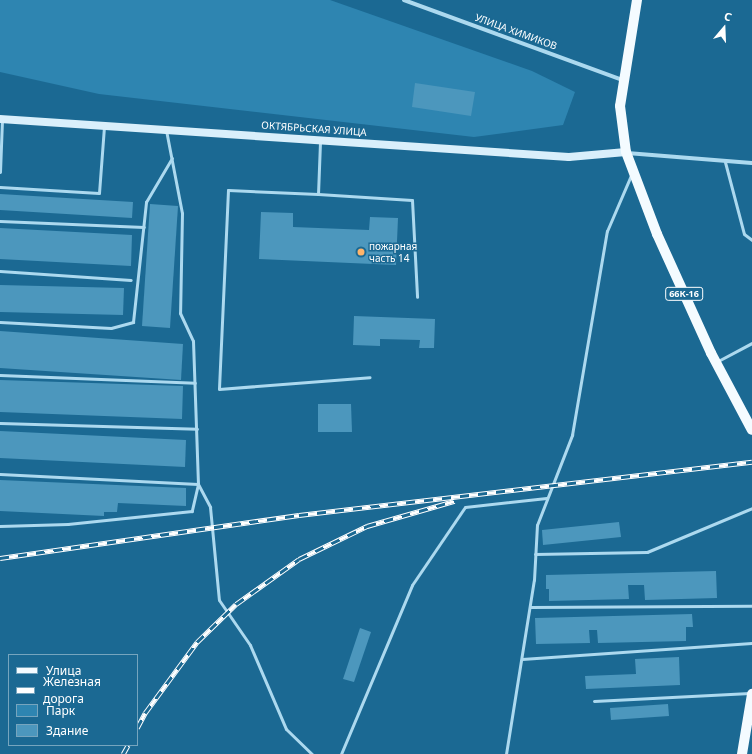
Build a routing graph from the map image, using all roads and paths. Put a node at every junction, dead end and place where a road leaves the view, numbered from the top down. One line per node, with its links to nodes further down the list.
1 (404, 0): 3 (street, УЛИЦА ХИМИКОВ)
2 (637, 0): 3 (main road, 66К-16)
3 (623, 80): 8 (main road, 66К-16)
4 (1, 119): 5 (main road, ОКТЯБРЬСКАЯ УЛИЦА); 12 (lane)
5 (104, 126): 6 (main road, ОКТЯБРЬСКАЯ УЛИЦА); 14 (lane)
6 (165, 129): 7 (main road, ОКТЯБРЬСКАЯ УЛИЦА); 9 (lane)
7 (320, 139): 8 (main road, ОКТЯБРЬСКАЯ УЛИЦА); 15 (lane)
8 (626, 152): 10 (street); 13 (main road, 66К-16)
9 (172, 158): 17 (lane); 27 (lane)
10 (725, 162): 11 (street); 18 (lane)
11 (752, 163)
12 (0, 172)
13 (632, 172): 24 (main road, 66К-16); 33 (lane)
14 (0, 188)
15 (318, 194): 21 (lane); 26 (lane)
16 (0, 221): 17 (lane)
17 (144, 227): 22 (lane)
18 (752, 240)
19 (0, 271): 20 (lane)
20 (131, 280)
21 (417, 297)
22 (0, 322)
23 (752, 343): 24 (lane)
24 (716, 362): 30 (main road, 66К-16)
25 (0, 375): 27 (lane)
26 (370, 377)
27 (195, 383): 29 (lane)
28 (0, 423): 29 (lane)
29 (197, 429): 32 (lane)
30 (752, 430)
31 (0, 474): 32 (lane)
32 (198, 484): 35 (lane); 43 (lane)
33 (547, 498): 36 (lane); 44 (lane)
34 (752, 508): 36 (lane)
35 (0, 526)
36 (535, 554): 38 (lane)
37 (752, 606): 38 (lane)
38 (530, 607): 40 (lane)
39 (752, 643): 40 (lane)
40 (522, 659): 45 (lane)
41 (752, 693): 42 (lane); 46 (main road)
42 (594, 702)
43 (312, 754)
44 (341, 754)
45 (506, 754)
46 (742, 754)

